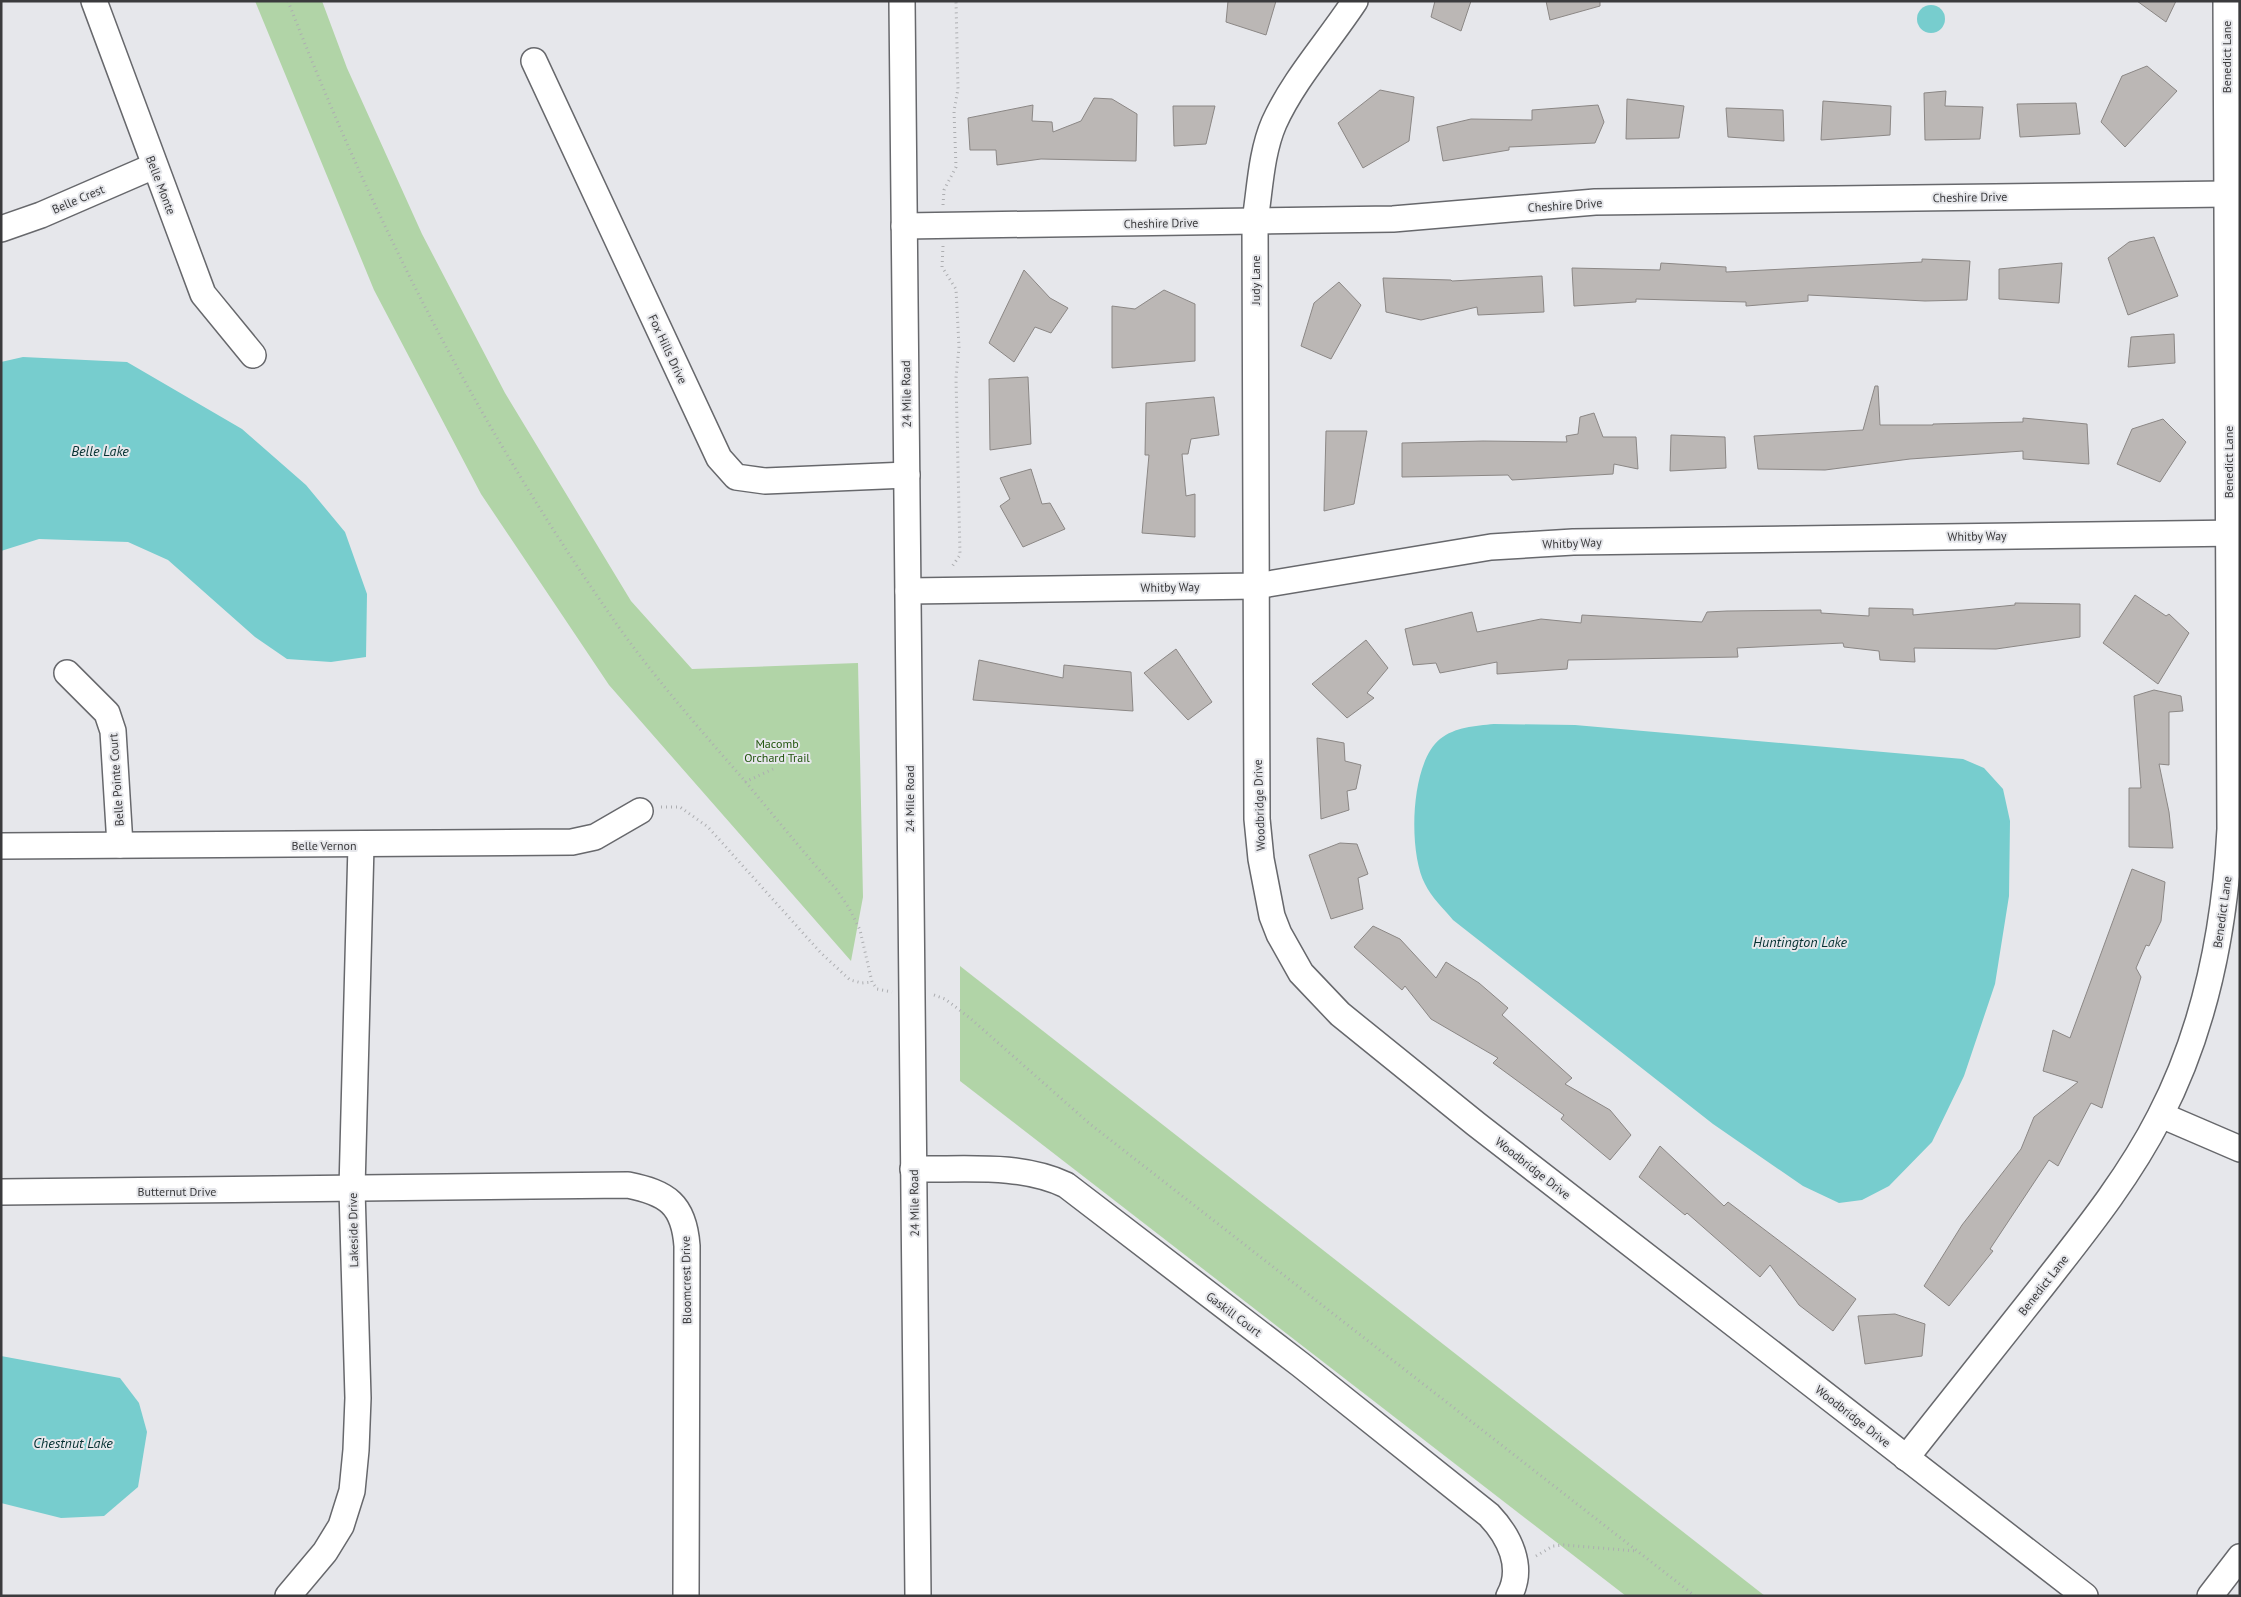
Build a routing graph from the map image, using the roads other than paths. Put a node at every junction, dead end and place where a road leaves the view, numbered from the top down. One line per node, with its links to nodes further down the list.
1 (94, 1): 6 (street, Belle Monte)
2 (902, 1): 9 (street, 24 Mile Road)
3 (1355, 1): 8 (street, Judy Lane)
4 (2226, 1): 7 (street, Benedict Lane)
5 (534, 61): 12 (street, Fox Hills Drive)
6 (154, 166): 10 (street, Belle Crest); 11 (street, Belle Monte)
7 (2226, 194): 8 (street, Cheshire Drive); 13 (street, Benedict Lane)
8 (1255, 221): 9 (street, Cheshire Drive); 14 (street, Judy Lane)
9 (904, 226): 12 (street, 24 Mile Road)
10 (1, 229)
11 (253, 355)
12 (907, 475): 15 (street, 24 Mile Road)
13 (2234, 533): 14 (street, Whitby Way); 21 (street, Benedict Lane)
14 (1256, 586): 15 (street, Whitby Way); 26 (street, Woodbridge Drive)
15 (908, 591): 23 (street, 24 Mile Road)
16 (66, 673): 18 (street, Belle Pointe Court)
17 (640, 811): 19 (street, Belle Vernon)
18 (120, 845): 19 (street, Belle Vernon); 20 (street, Belle Vernon)
19 (361, 845): 24 (street, Lakeside Drive)
20 (1, 846)
21 (2161, 1115): 22 (street); 26 (street, Benedict Lane)
22 (2240, 1149)
23 (913, 1169): 30 (street, 24 Mile Road); 31 (street, Gaskill Court)
24 (352, 1190): 25 (street, Butternut Drive); 28 (street, Lakeside Drive); 29 (street, Bloomcrest Drive)
25 (1, 1192)
26 (1906, 1458): 32 (street, Woodbridge Drive)
27 (2240, 1557): 33 (street)
28 (288, 1596)
29 (686, 1596)
30 (918, 1596)
31 (1509, 1596)
32 (2085, 1596)
33 (2210, 1596)

